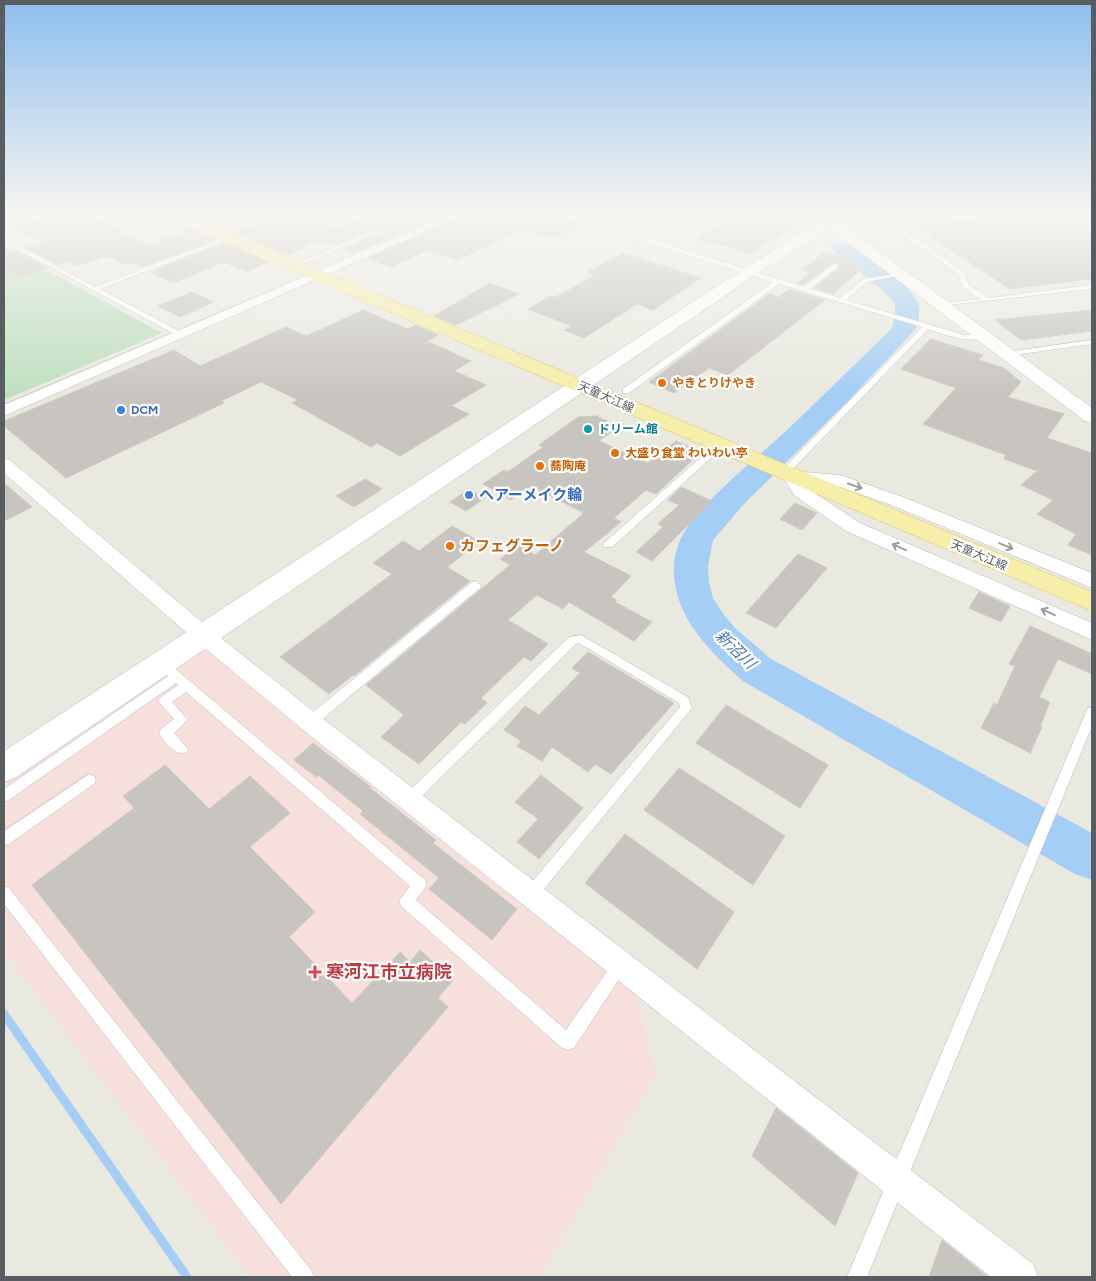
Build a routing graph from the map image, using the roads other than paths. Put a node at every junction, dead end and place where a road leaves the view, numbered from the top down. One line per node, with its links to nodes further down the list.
1 (68, 275): 13 (lane)
2 (132, 275): 13 (lane)
3 (316, 275): 10 (main road, 天童大江線)
4 (322, 275): 10 (street)
5 (745, 275): 23 (street)
6 (754, 275): 11 (lane)
7 (825, 275): 14 (lane)
8 (893, 275): 15 (lane); 17 (street)
9 (962, 275): 16 (lane)
10 (319, 276): 19 (street); 23 (main road, 天童大江線)
11 (778, 282): 14 (lane); 24 (lane)
12 (1092, 287): 16 (lane)
13 (94, 289): 19 (lane)
14 (805, 290): 15 (lane)
15 (841, 300): 18 (lane)
16 (988, 300): 17 (lane)
17 (941, 305): 20 (street)
18 (927, 326): 20 (lane); 29 (lane)
19 (178, 334): 25 (street)
20 (982, 336): 22 (street)
21 (1092, 342): 22 (lane)
22 (1007, 354): 26 (street)
23 (581, 386): 27 (main road, 天童大江線); 35 (street)
24 (626, 391)
25 (4, 411)
26 (1092, 417)
27 (719, 446): 29 (main road, 天童大江線); 30 (lane)
28 (4, 464): 35 (street)
29 (784, 473): 31 (street, one-way to 31); 33 (main road, 天童大江線); 34 (street, one-way to 29)
30 (608, 545)
31 (1092, 581)
32 (476, 585): 38 (lane)
33 (1092, 602)
34 (1092, 632)
35 (203, 635): 36 (street); 38 (street)
36 (175, 675): 39 (lane); 40 (street); 42 (lane); 47 (lane)
37 (1092, 712): 48 (lane)
38 (310, 722): 43 (street)
39 (182, 750)
40 (4, 768)
41 (89, 780): 44 (lane)
42 (4, 796)
43 (410, 799): 46 (street); 46 (lane)
44 (4, 839)
45 (4, 893): 49 (lane)
46 (531, 894): 47 (street)
47 (620, 966): 48 (street)
48 (896, 1180): 50 (lane); 51 (street)
49 (304, 1277)
50 (857, 1277)
51 (1020, 1277)

